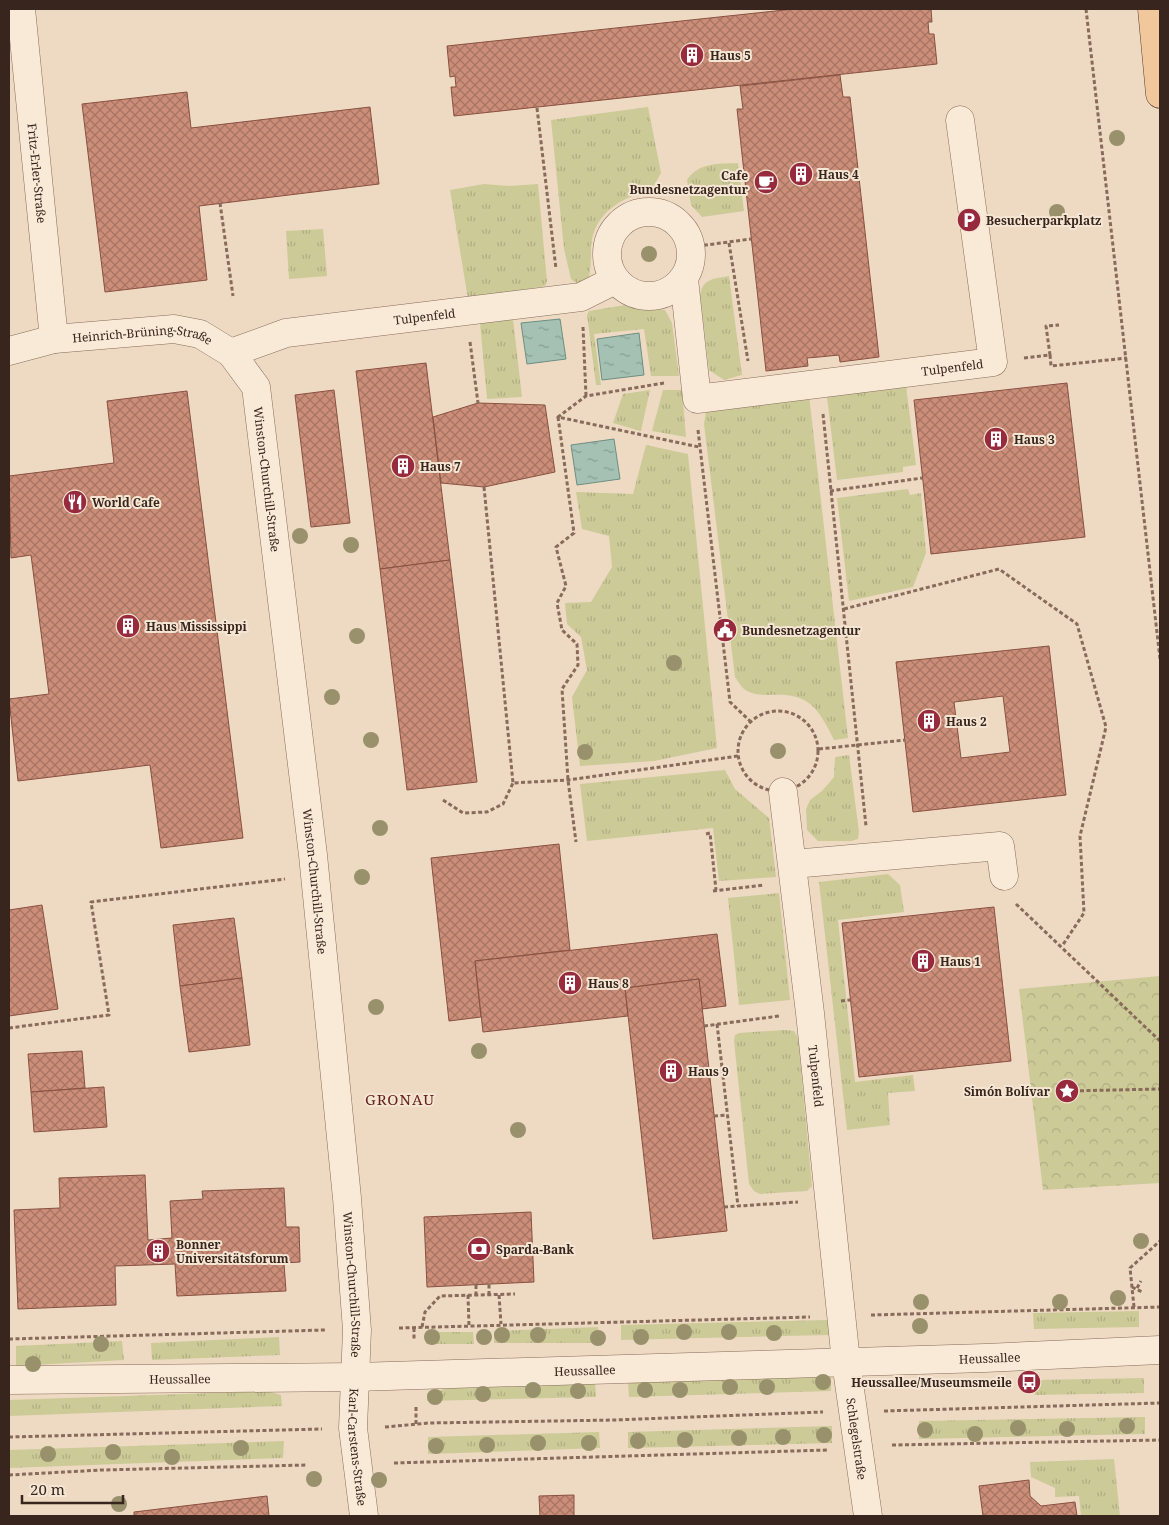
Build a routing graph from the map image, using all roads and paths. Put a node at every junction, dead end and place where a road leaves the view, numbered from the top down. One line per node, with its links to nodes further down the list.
1 (21, 9): 17 (street, Fritz-Erler-Straße)
2 (1086, 9): 21 (path)
3 (1152, 9): 4 (main road)
4 (1160, 94)
5 (537, 108): 14 (path)
6 (960, 120): 22 (street, Tulpenfeld)
7 (220, 203): 13 (path)
8 (751, 239): 9 (path)
9 (729, 243): 10 (path); 26 (path)
10 (691, 247): 11 (street); 12 (street)
11 (684, 279): 12 (street); 25 (street)
12 (615, 280): 14 (street, Tulpenfeld)
13 (232, 296)
14 (570, 298): 15 (street, Tulpenfeld); 27 (path)
15 (466, 311): 19 (street, Tulpenfeld); 28 (path)
16 (1059, 325): 20 (path)
17 (54, 338): 18 (street, Heinrich-Brüning-Straße); 19 (street, Heinrich-Brüning-Straße)
18 (9, 351)
19 (231, 353): 24 (street, Heinrich-Brüning-Straße)
20 (1050, 355): 21 (path); 22 (path)
21 (1127, 358): 35 (path)
22 (993, 362): 23 (street, Tulpenfeld)
23 (820, 382): 26 (street, Tulpenfeld); 33 (path)
24 (256, 387): 49 (street, Winston-Churchill-Straße)
25 (696, 388): 26 (street, Tulpenfeld); 27 (path); 30 (path)
26 (752, 391)
27 (586, 396): 29 (path)
28 (478, 403)
29 (558, 418): 30 (path); 41 (path)
30 (699, 447): 36 (path)
31 (922, 478): 33 (path)
32 (484, 487): 42 (path)
33 (830, 491): 34 (path)
34 (844, 609): 38 (path); 51 (path)
35 (1160, 659)
36 (750, 722): 39 (path); 40 (path)
37 (905, 740): 38 (path)
38 (858, 745): 39 (path); 47 (path)
39 (819, 749): 43 (path)
40 (738, 756): 41 (path); 43 (path)
41 (568, 780): 42 (path); 46 (path)
42 (513, 783): 44 (path)
43 (783, 792): 48 (street, Tulpenfeld)
44 (442, 800)
45 (706, 834): 48 (path)
46 (576, 842)
47 (869, 856): 48 (street); 50 (street)
48 (794, 873): 52 (street, Tulpenfeld)
49 (316, 877): 55 (path); 88 (street, Winston-Churchill-Straße)
50 (1009, 889): 51 (path)
51 (1062, 946): 56 (path)
52 (810, 1013): 53 (path); 61 (street, Tulpenfeld)
53 (716, 1024): 54 (path); 59 (path)
54 (704, 1026)
55 (9, 1028)
56 (1160, 1041)
57 (1160, 1088): 58 (path)
58 (1067, 1091)
59 (728, 1115): 60 (path); 62 (path)
60 (714, 1116)
61 (829, 1200): 62 (path); 77 (street, Tulpenfeld)
62 (738, 1206): 63 (path)
63 (724, 1207)
64 (1160, 1241): 68 (path)
65 (1141, 1281): 68 (path)
66 (489, 1284): 70 (path)
67 (476, 1285): 73 (path)
68 (1135, 1288): 69 (path); 75 (path)
69 (1142, 1292)
70 (489, 1294): 73 (path); 74 (path)
71 (515, 1294): 74 (path)
72 (468, 1295): 73 (path); 79 (path); 80 (path)
73 (476, 1295)
74 (499, 1295): 78 (path)
75 (1134, 1307): 76 (path); 77 (path)
76 (1160, 1307)
77 (841, 1316): 78 (path); 87 (street, Tulpenfeld)
78 (501, 1324): 79 (path)
79 (469, 1326): 80 (path)
80 (422, 1327): 82 (path)
81 (399, 1328): 82 (path)
82 (414, 1328): 85 (path)
83 (331, 1330): 84 (path)
84 (9, 1339)
85 (414, 1340)
86 (1160, 1350): 87 (street, Heussallee)
87 (846, 1362): 88 (street, Heussallee); 92 (street, Schlegelstraße)
88 (356, 1377): 89 (street, Heussallee); 103 (street, Karl-Carstens-Straße)
89 (9, 1380)
90 (415, 1398): 93 (path)
91 (1160, 1402): 92 (path)
92 (855, 1413): 93 (path); 104 (street, Schlegelstraße)
93 (416, 1424): 94 (path)
94 (379, 1427)
95 (322, 1429): 96 (path)
96 (9, 1437)
97 (1160, 1440): 98 (path)
98 (892, 1445)
99 (830, 1450): 100 (path)
100 (394, 1463)
101 (307, 1465): 102 (path)
102 (9, 1475)
103 (364, 1516)
104 (868, 1516)

